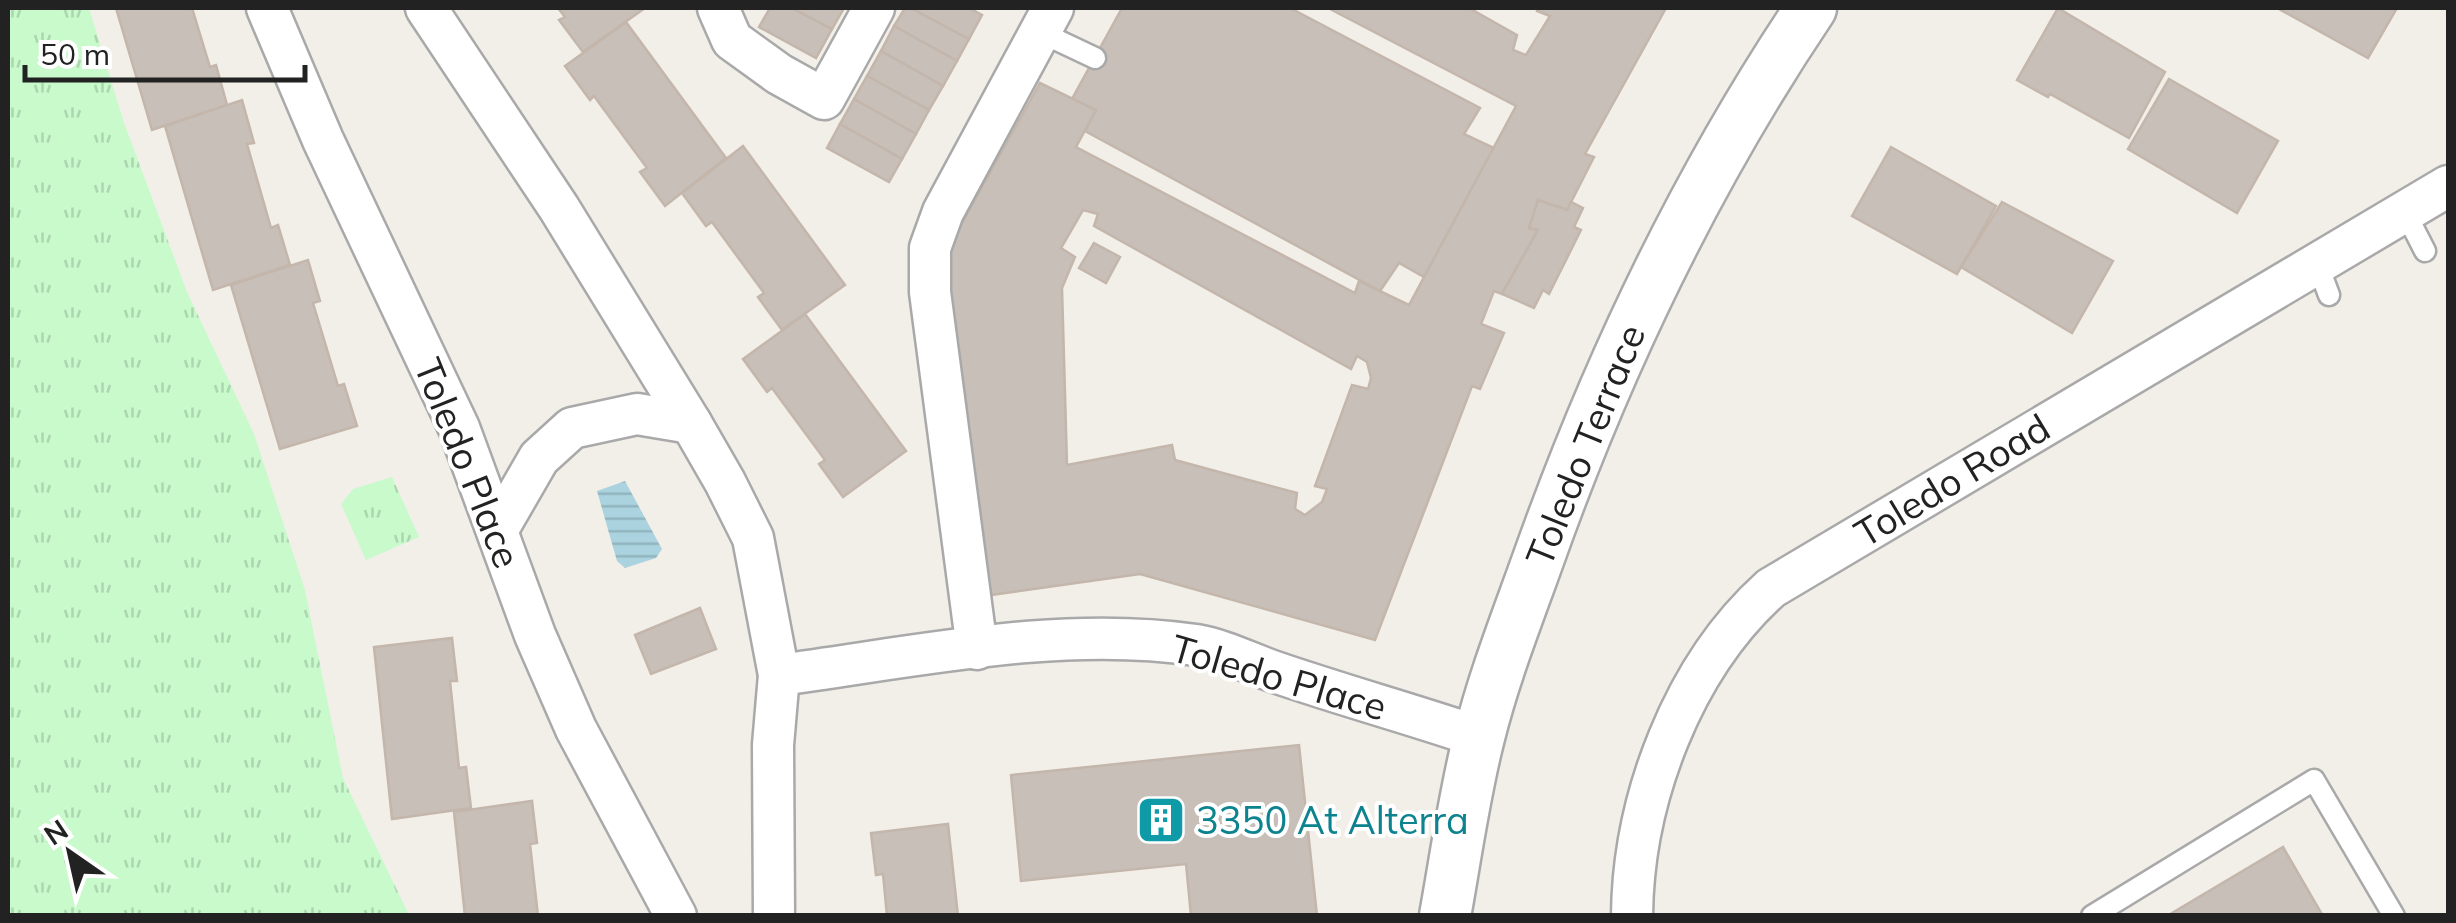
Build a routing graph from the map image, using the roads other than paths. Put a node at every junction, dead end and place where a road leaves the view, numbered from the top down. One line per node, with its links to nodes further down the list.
1 (267, 8): 12 (street, Toledo Place)
2 (426, 8): 11 (street)
3 (718, 8): 4 (street)
4 (874, 8)
5 (1811, 8): 15 (street, Toledo Terrace)
6 (1046, 20): 7 (lane); 13 (street)
7 (1095, 58)
8 (2448, 186): 9 (street, Toledo Road)
9 (2405, 212): 10 (lane); 19 (street, Toledo Road)
10 (2425, 252)
11 (691, 422): 12 (street); 14 (street)
12 (498, 529): 16 (street, Toledo Place)
13 (977, 649): 14 (street, Toledo Place); 15 (street, Toledo Place)
14 (779, 675): 17 (street)
15 (1479, 736): 18 (street, Toledo Terrace)
16 (676, 916)
17 (774, 916)
18 (1445, 916)
19 (1632, 916)
20 (2092, 916): 21 (lane)
21 (2394, 916)

